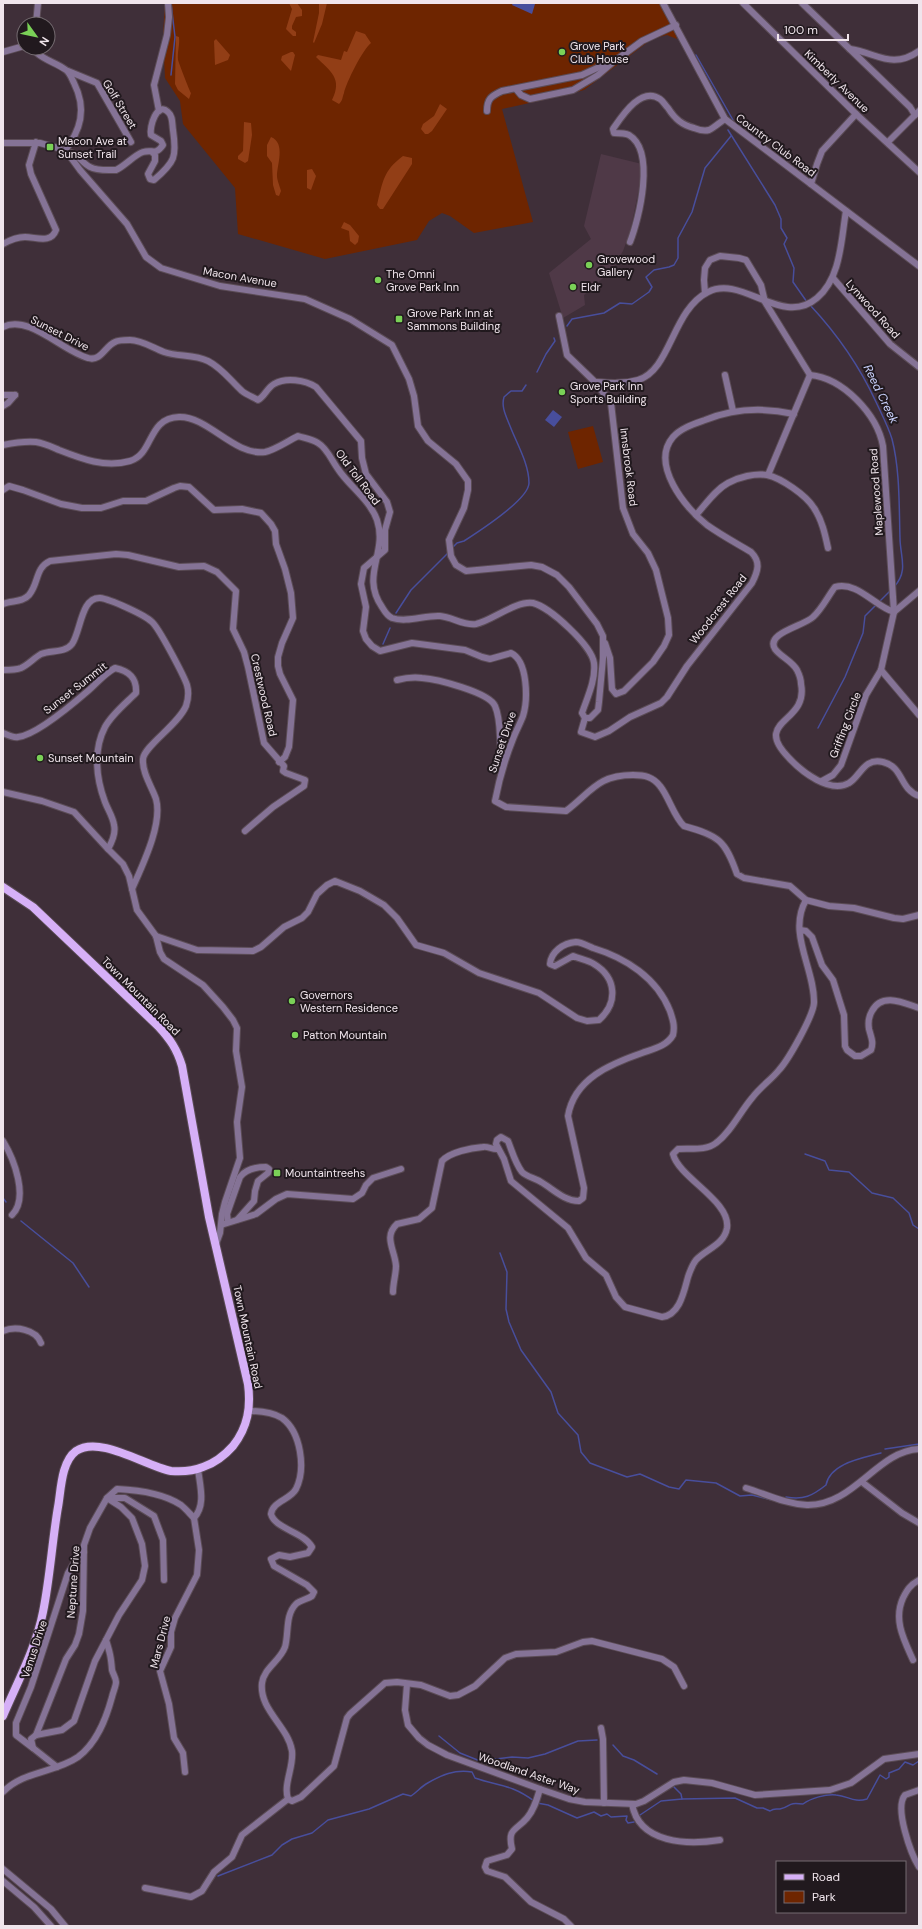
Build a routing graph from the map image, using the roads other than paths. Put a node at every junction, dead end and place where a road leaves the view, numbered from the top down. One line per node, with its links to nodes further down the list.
1 (38, 3): 6 (street)
2 (168, 3): 16 (street)
3 (663, 3): 7 (street, Country Club Road)
4 (743, 3): 19 (street, Kimberly Avenue)
5 (802, 3): 9 (street)
6 (37, 16)
7 (676, 25): 13 (street); 20 (street, Country Club Road)
8 (16, 48): 11 (street)
9 (850, 49): 10 (street); 18 (street)
10 (919, 51)
11 (3, 52)
12 (40, 56): 14 (street, Golf Street)
13 (614, 60): 15 (street); 15 (street)
14 (68, 71): 22 (street, Golf Street); 25 (street)
15 (516, 89): 17 (street)
16 (159, 111): 26 (street); 26 (street)
17 (487, 111)
18 (917, 113): 23 (street)
19 (856, 114): 23 (street, Kimberly Avenue); 28 (street)
20 (724, 119): 28 (street, Country Club Road); 30 (street)
21 (36, 142): 24 (street, Macon Avenue); 25 (street, Macon Avenue); 31 (street)
22 (131, 142)
23 (888, 142): 27 (street, Kimberly Avenue)
24 (3, 143)
25 (67, 153): 26 (street); 55 (street, Macon Avenue)
26 (153, 153)
27 (919, 172)
28 (811, 184): 29 (street, Country Club Road)
29 (846, 211): 32 (street, Country Club Road); 33 (street)
30 (630, 242)
31 (3, 244)
32 (919, 266)
33 (833, 278): 35 (street); 38 (street, Lynwood Road)
34 (705, 293): 35 (street); 35 (street); 41 (street)
35 (765, 302): 40 (street)
36 (559, 316): 41 (street, Innsbrook Road)
37 (3, 327): 51 (street, Sunset Drive)
38 (919, 367)
39 (725, 375): 44 (street)
40 (810, 375): 45 (street); 54 (street, Maplewood Road)
41 (596, 382): 55 (street, Innsbrook Road)
42 (3, 395): 43 (street)
43 (3, 406)
44 (733, 411): 45 (street, Woodcrest Road); 49 (street, Woodcrest Road)
45 (794, 414): 47 (street)
46 (3, 445): 51 (street, Old Toll Road)
47 (768, 475): 49 (street); 50 (street)
48 (3, 490): 62 (street)
49 (696, 515): 60 (street, Woodcrest Road)
50 (828, 548)
51 (378, 558): 60 (street, Old Toll Road); 63 (street, Sunset Drive)
52 (919, 591): 54 (street)
53 (3, 604): 62 (street, Crestwood Road)
54 (894, 612): 57 (street, Maplewood Road); 64 (street)
55 (603, 640): 60 (street)
56 (3, 670): 70 (street)
57 (881, 670): 59 (street); 64 (street, Griffing Circle)
58 (397, 680): 63 (street)
59 (919, 715)
60 (585, 718)
61 (3, 733): 68 (street, Sunset Summit)
62 (279, 762): 67 (street, Crestwood Road)
63 (504, 763): 71 (street, Sunset Drive)
64 (822, 781): 66 (street)
65 (3, 792): 68 (street)
66 (919, 796)
67 (245, 831)
68 (108, 849): 70 (street)
69 (3, 887): 83 (main road, Town Mountain Road)
70 (132, 889): 74 (street)
71 (806, 900): 72 (street); 73 (street)
72 (919, 915)
73 (800, 930): 75 (street); 77 (street)
74 (156, 936): 77 (street); 82 (street)
75 (919, 1008)
76 (3, 1141): 79 (street)
77 (498, 1149): 84 (street)
78 (402, 1169): 80 (street)
79 (12, 1215)
80 (238, 1219): 81 (street); 81 (street)
81 (228, 1222): 82 (street)
82 (221, 1225): 83 (street)
83 (216, 1244): 87 (main road, Town Mountain Road)
84 (393, 1292)
85 (3, 1332): 86 (street)
86 (41, 1343)
87 (249, 1411): 89 (main road, Town Mountain Road); 112 (street)
88 (919, 1449): 90 (street)
89 (198, 1469): 93 (street); 102 (main road, Town Mountain Road)
90 (862, 1482): 91 (street); 94 (street)
91 (746, 1488)
92 (106, 1498): 93 (street); 95 (street, Neptune Drive); 96 (street); 98 (street)
93 (194, 1518): 108 (street, Mars Drive)
94 (919, 1523)
95 (84, 1552): 104 (street, Neptune Drive); 105 (street, Venus Drive)
96 (164, 1580)
97 (919, 1580): 99 (street)
98 (106, 1640): 104 (street); 107 (street)
99 (913, 1660)
100 (407, 1684): 101 (street); 109 (street, Woodland Aster Way); 112 (street)
101 (684, 1686)
102 (3, 1716)
103 (601, 1728): 113 (street)
104 (36, 1735): 105 (street, Neptune Drive)
105 (33, 1748): 107 (street)
106 (919, 1754): 114 (street, Woodland Aster Way)
107 (57, 1767): 111 (street)
108 (185, 1772)
109 (540, 1789): 113 (street, Woodland Aster Way); 122 (street)
110 (919, 1790): 116 (street)
111 (3, 1792)
112 (288, 1799): 119 (street)
113 (604, 1803): 114 (street, Woodland Aster Way)
114 (632, 1804): 115 (street)
115 (720, 1840)
116 (919, 1867)
117 (3, 1869): 121 (street)
118 (3, 1882): 120 (street)
119 (145, 1888)
120 (51, 1926)
121 (65, 1926)
122 (571, 1926)

